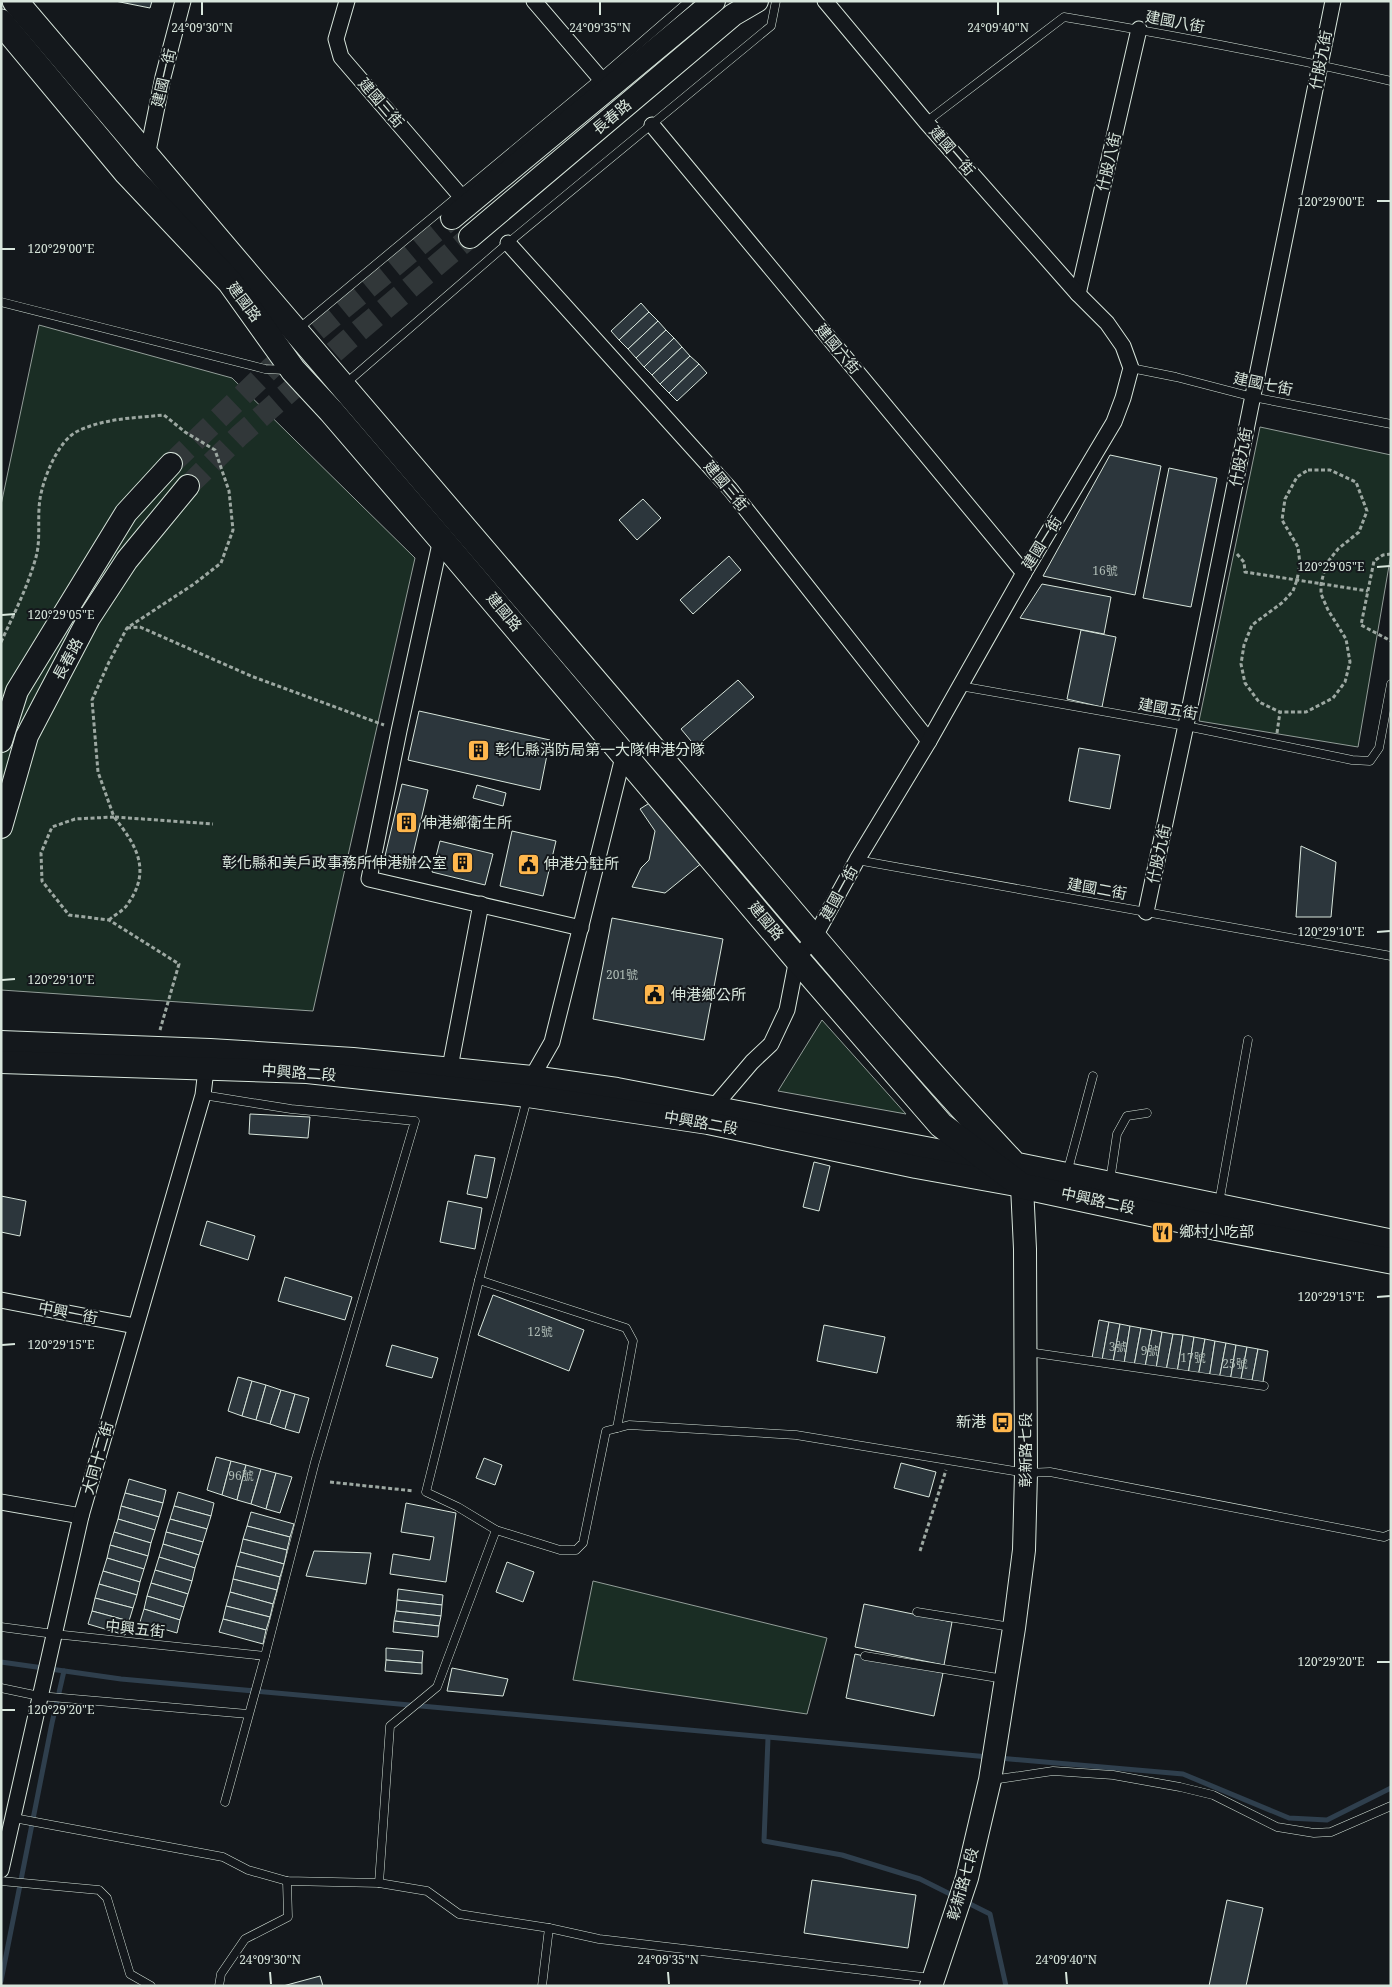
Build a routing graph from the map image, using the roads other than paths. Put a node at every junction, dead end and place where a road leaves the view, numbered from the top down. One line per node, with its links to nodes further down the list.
1 (15, 1): 18 (main road, 建國路)
2 (183, 1): 18 (street, 建國一街)
3 (347, 1): 19 (street, 建國三街)
4 (534, 1): 14 (street)
5 (689, 1): 14 (lane)
6 (714, 1): 20 (street, 長春路)
7 (757, 1): 21 (street, 長春路)
8 (776, 1): 17 (lane)
9 (825, 1): 16 (street, 建國一街)
10 (1333, 1): 13 (street, 什股九街)
11 (1, 22): 27 (main road, 建國路)
12 (1139, 29): 13 (lane, 建國八街); 16 (lane, 建國八街); 23 (street, 什股八街)
13 (1320, 65): 15 (lane, 建國八街); 29 (street, 什股九街)
14 (600, 78): 19 (lane)
15 (1391, 82)
16 (926, 122): 23 (street, 建國一街)
17 (652, 125): 22 (lane); 34 (street, 建國六街)
18 (147, 156): 25 (main road, 建國路)
19 (459, 194): 25 (lane)
20 (452, 218)
21 (470, 237)
22 (508, 243): 28 (lane); 39 (street, 建國三街)
23 (1078, 294): 26 (street, 建國一街)
24 (1, 302): 27 (lane)
25 (295, 337): 28 (main road, 建國路)
26 (1131, 368): 29 (lane, 建國七街); 34 (street, 建國一街)
27 (299, 369): 33 (main road, 建國路)
28 (334, 384): 46 (main road, 建國路)
29 (1253, 397): 30 (lane, 建國七街); 37 (street, 什股九街)
30 (1391, 424)
31 (171, 464): 38 (street, 長春路)
32 (188, 486): 41 (street, 長春路)
33 (442, 539): 40 (main road, 建國路); 43 (street)
34 (1024, 573): 36 (street, 建國一街)
35 (1391, 684): 37 (lane, 建國五街)
36 (960, 686): 37 (lane, 建國五街); 39 (street, 建國一街)
37 (1186, 726): 44 (street, 什股九街)
38 (1, 741)
39 (929, 741): 42 (street, 建國一街)
40 (624, 753): 45 (street); 48 (main road, 建國路)
41 (1, 827)
42 (857, 860): 44 (lane, 建國二街); 46 (street, 建國一街)
43 (482, 904): 45 (street); 54 (street)
44 (1146, 912): 47 (lane, 建國二街)
45 (580, 928): 55 (street)
46 (814, 938): 48 (street, 建國一街); 60 (main road, 建國路)
47 (1391, 956)
48 (797, 958): 58 (street, 建國一街); 59 (main road, 建國路)
49 (1248, 1040): 63 (lane)
50 (1, 1042): 51 (street, 中興路二段)
51 (208, 1059): 52 (street, 中興路二段); 54 (street, 中興路二段); 56 (street, 大同十二街)
52 (1, 1062)
53 (1093, 1076): 61 (lane)
54 (448, 1078): 55 (street, 中興路二段)
55 (530, 1086): 58 (street, 中興路二段); 66 (lane)
56 (203, 1096): 68 (street, 大同十二街); 81 (lane)
57 (1147, 1113): 62 (lane)
58 (710, 1116): 59 (street, 中興路二段); 60 (street, 中興路二段)
59 (988, 1160): 60 (main road, 建國路)
60 (1019, 1176): 61 (main road, 中興路二段); 63 (main road, 中興路二段); 69 (street, 彰新路七段)
61 (1067, 1176): 62 (main road, 中興路二段)
62 (1110, 1184): 63 (main road, 中興路二段)
63 (1216, 1217): 64 (main road, 中興路二段); 65 (main road, 中興路二段)
64 (1391, 1242)
65 (1391, 1261)
66 (479, 1280): 71 (lane); 75 (lane)
67 (1, 1300): 68 (street, 中興一街)
68 (135, 1326): 74 (street, 大同十二街)
69 (1026, 1352): 70 (lane); 72 (street, 彰新路七段)
70 (1264, 1386)
71 (617, 1428): 72 (lane); 75 (lane)
72 (1026, 1473): 76 (lane); 79 (street, 彰新路七段)
73 (1, 1502): 74 (street)
74 (81, 1516): 80 (street, 大同十二街)
75 (496, 1530): 94 (lane)
76 (1391, 1534)
77 (917, 1612): 79 (lane)
78 (1, 1627): 80 (lane, 中興五街)
79 (1014, 1628): 83 (street, 彰新路七段)
80 (54, 1635): 81 (lane, 中興五街); 85 (street, 大同十二街)
81 (265, 1656): 86 (lane)
82 (865, 1656): 83 (lane)
83 (1006, 1679): 87 (street, 彰新路七段)
84 (1, 1688): 85 (lane)
85 (40, 1696): 86 (lane); 90 (street, 大同十二街)
86 (248, 1714): 88 (lane)
87 (990, 1780): 89 (lane); 96 (street, 彰新路七段)
88 (224, 1802)
89 (1391, 1806)
90 (14, 1818): 91 (street, 大同十二街); 93 (lane)
91 (1, 1870)
92 (1, 1881): 97 (lane)
93 (287, 1881): 94 (lane); 98 (lane)
94 (379, 1883): 95 (lane)
95 (549, 1928): 96 (lane); 99 (lane)
96 (933, 1982)
97 (151, 1986)
98 (220, 1986)
99 (542, 1986)

